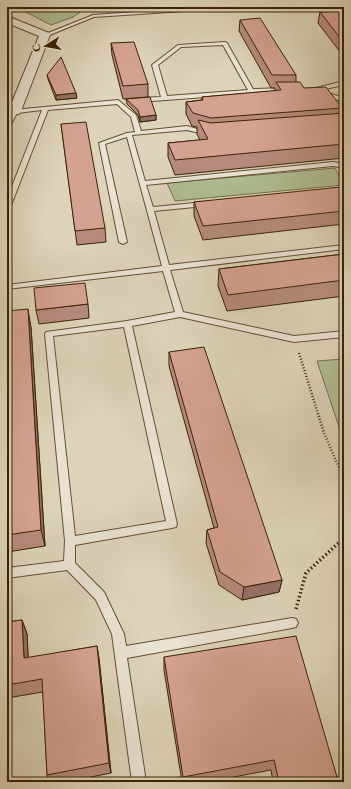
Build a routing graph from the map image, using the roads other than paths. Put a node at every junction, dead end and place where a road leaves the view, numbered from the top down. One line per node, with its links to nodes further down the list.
1 (229, 7): 3 (lane)
2 (98, 12): 3 (lane)
3 (93, 16): 5 (lane)
4 (7, 18): 5 (street)
5 (45, 35): 15 (street)
6 (344, 83): 11 (lane)
7 (296, 90): 8 (lane)
8 (251, 91): 9 (lane); 9 (lane)
9 (164, 97): 10 (lane)
10 (133, 100)
11 (344, 100)
12 (125, 101): 13 (lane)
13 (118, 102): 14 (lane); 17 (lane)
14 (46, 108): 15 (lane); 23 (lane)
15 (11, 111): 16 (lane)
16 (7, 126)
17 (138, 133): 18 (lane); 19 (lane)
18 (218, 133)
19 (129, 134): 21 (lane); 25 (lane)
20 (344, 166): 21 (lane)
21 (142, 182): 24 (lane)
22 (212, 203): 24 (lane)
23 (7, 208)
24 (150, 209): 27 (lane)
25 (123, 242)
26 (344, 247): 27 (lane)
27 (166, 268): 28 (lane); 29 (lane)
28 (7, 286)
29 (180, 314): 30 (lane); 31 (lane)
30 (127, 324): 32 (lane); 32 (lane)
31 (344, 334)
32 (70, 541): 33 (lane)
33 (69, 565): 34 (lane); 36 (lane)
34 (7, 573)
35 (292, 623): 36 (lane)
36 (120, 653): 37 (lane)
37 (139, 782)

